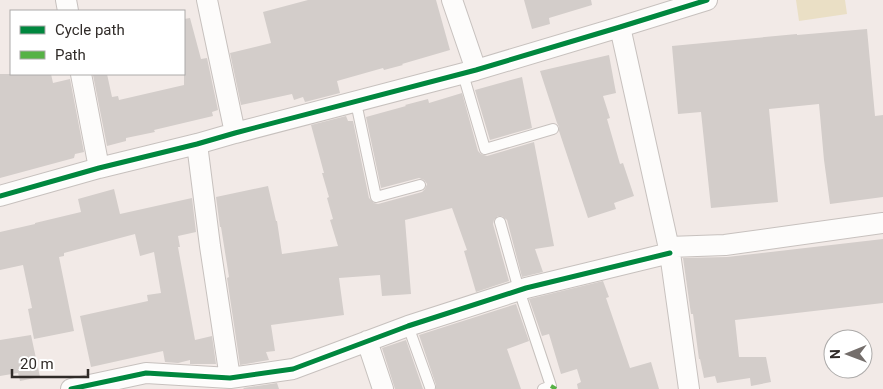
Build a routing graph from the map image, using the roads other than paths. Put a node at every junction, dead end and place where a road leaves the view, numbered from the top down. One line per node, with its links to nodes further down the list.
1 (207, 0): 9 (street)
2 (452, 0): 5 (street)
3 (696, 2): 4 (street)
4 (620, 27): 5 (street); 16 (street)
5 (469, 72): 7 (street); 8 (lane)
6 (81, 75): 11 (street)
7 (354, 102): 9 (street); 12 (lane)
8 (553, 129)
9 (235, 133): 10 (street)
10 (197, 144): 11 (street); 20 (street)
11 (98, 168): 13 (street)
12 (420, 185)
13 (0, 196)
14 (500, 222): 17 (lane)
15 (883, 223): 16 (street)
16 (670, 250): 17 (street); 26 (street)
17 (519, 290): 18 (street); 25 (lane)
18 (408, 326): 19 (street); 22 (lane)
19 (367, 341): 20 (street); 24 (street)
20 (230, 378): 21 (street)
21 (200, 383): 23 (street)
22 (430, 388)
23 (71, 389)
24 (383, 389)
25 (543, 389)
26 (689, 389)

